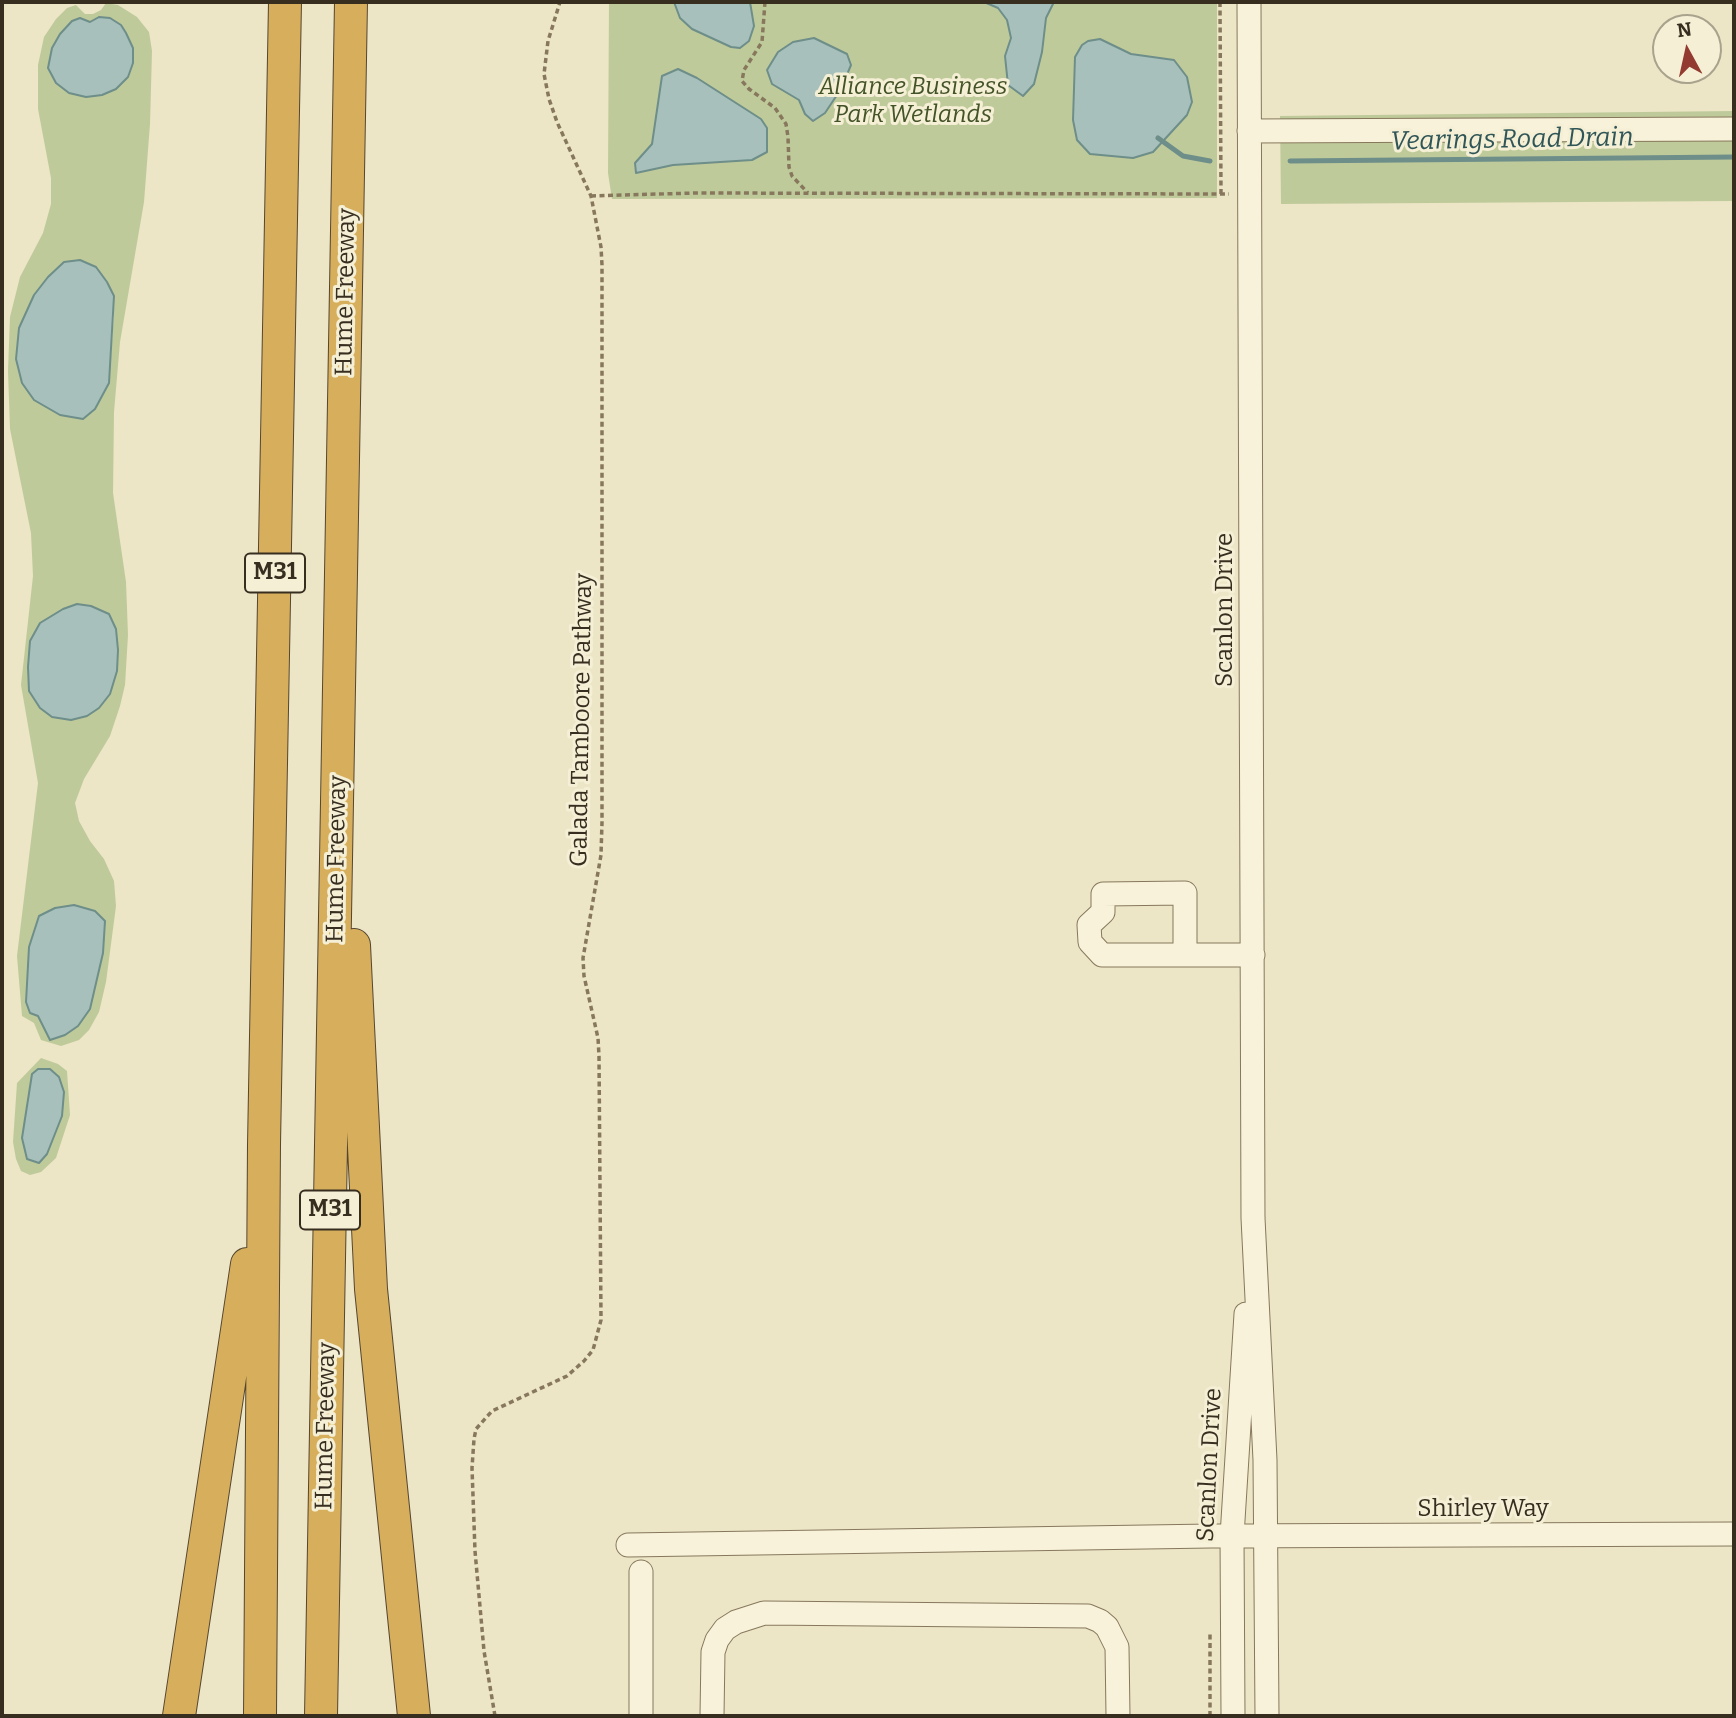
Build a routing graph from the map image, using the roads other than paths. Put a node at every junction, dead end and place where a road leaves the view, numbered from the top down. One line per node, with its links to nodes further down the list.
1 (285, 2): 9 (highway, M31)
2 (351, 2): 6 (highway, Hume Freeway / M31)
3 (1249, 2): 5 (street, Scanlon Drive)
4 (1734, 129): 5 (street)
5 (1249, 131): 8 (street, Scanlon Drive)
6 (340, 703): 18 (highway, Hume Freeway / M31); 19 (highway)
7 (1185, 955): 7 (street); 8 (street)
8 (1253, 955): 10 (street, Scanlon Drive)
9 (264, 1144): 16 (highway); 17 (highway, M31)
10 (1253, 1218): 12 (street, Scanlon Drive); 13 (street, Scanlon Drive)
11 (1734, 1534): 13 (street, Shirley Way)
12 (1232, 1536): 13 (street, Shirley Way); 14 (street, Shirley Way); 23 (street, Scanlon Drive)
13 (1267, 1536): 24 (street, Scanlon Drive)
14 (628, 1545)
15 (641, 1572): 20 (street)
16 (179, 1716)
17 (260, 1716)
18 (321, 1716)
19 (414, 1716)
20 (641, 1716)
21 (712, 1716): 22 (street)
22 (1118, 1716)
23 (1233, 1716)
24 (1267, 1716)

